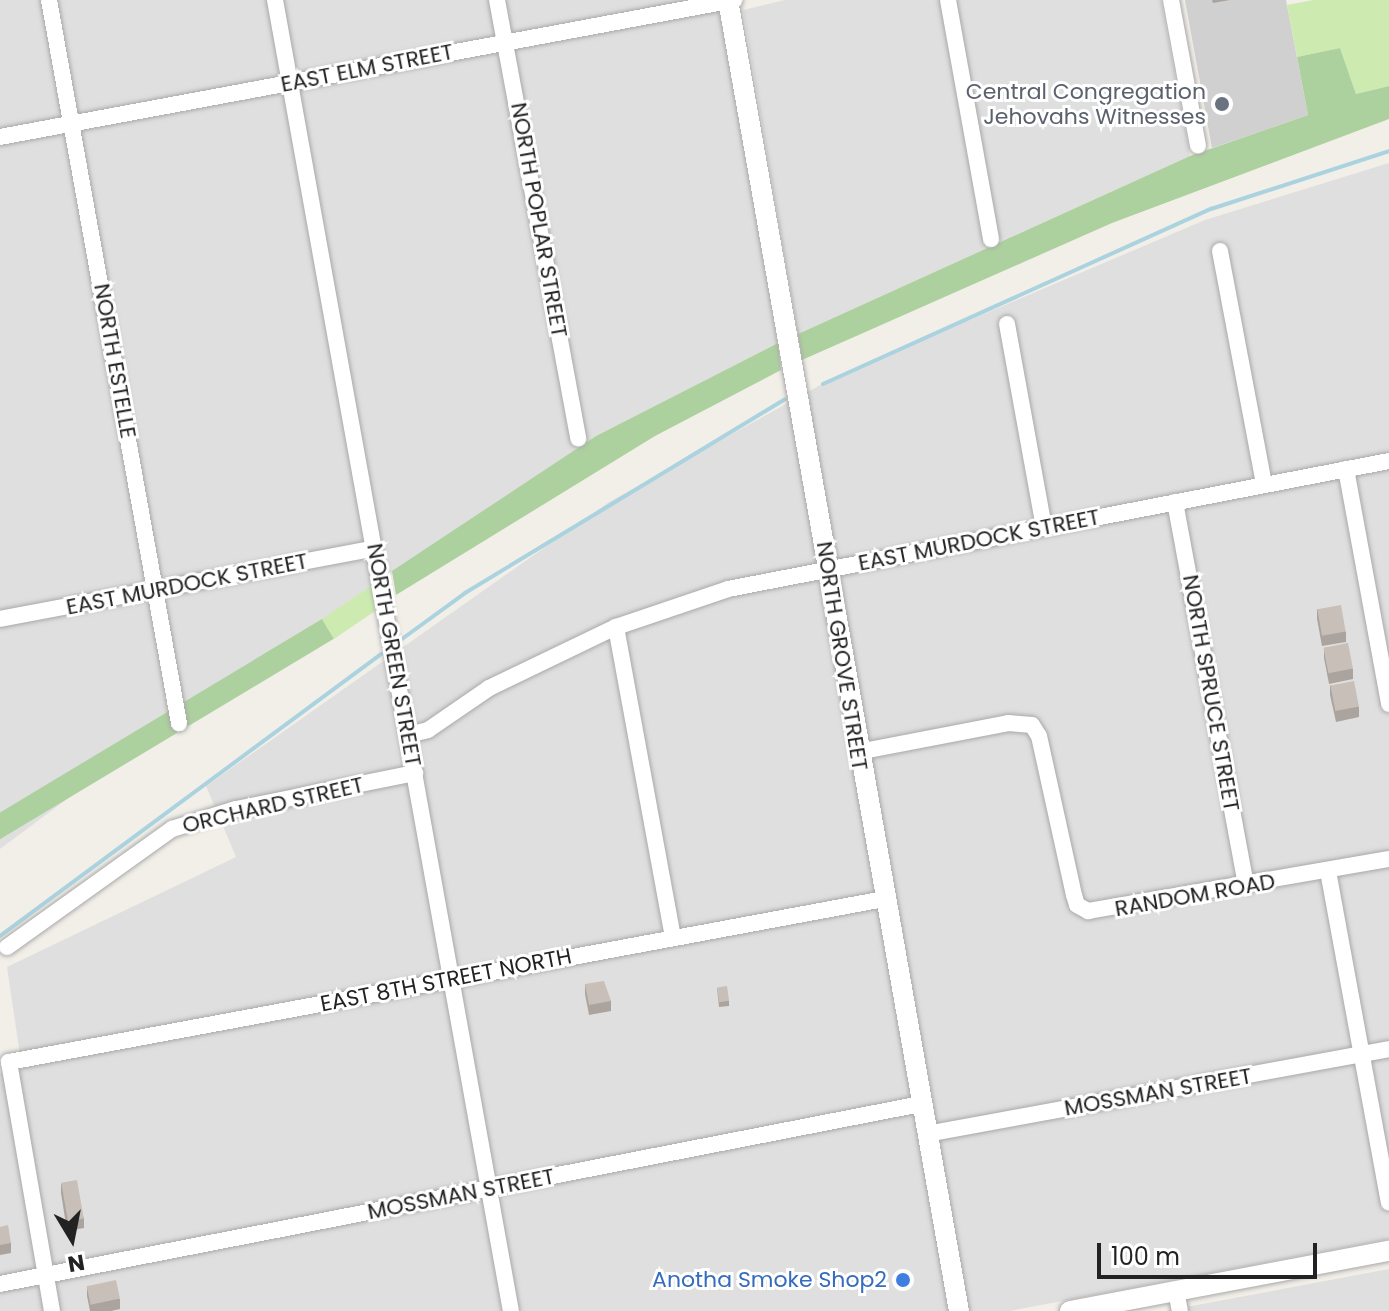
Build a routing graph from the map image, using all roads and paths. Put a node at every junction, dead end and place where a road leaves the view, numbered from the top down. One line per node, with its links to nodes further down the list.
1 (49, 0): 9 (street, NORTH ESTELLE)
2 (275, 0): 8 (street, NORTH GREEN STREET)
3 (497, 0): 7 (street, NORTH POPLAR STREET)
4 (730, 0): 7 (street, EAST ELM STREET); 22 (street, NORTH GROVE STREET)
5 (948, 0): 12 (street)
6 (1171, 0): 11 (street)
7 (506, 42): 8 (street, EAST ELM STREET); 15 (street, NORTH POPLAR STREET)
8 (289, 83): 9 (street, EAST ELM STREET); 21 (street, NORTH GREEN STREET)
9 (72, 123): 10 (street, EAST ELM STREET); 23 (street, NORTH ESTELLE)
10 (0, 137)
11 (1198, 146)
12 (991, 239)
13 (1220, 251): 18 (street)
14 (1007, 324): 20 (street)
15 (578, 439)
16 (1389, 461): 17 (street, EAST MURDOCK STREET)
17 (1346, 469): 18 (street, EAST MURDOCK STREET); 26 (street)
18 (1264, 484): 19 (street, EAST MURDOCK STREET)
19 (1175, 502): 20 (street, EAST MURDOCK STREET); 33 (street, NORTH SPRUCE STREET)
20 (1044, 528): 22 (street, EAST MURDOCK STREET)
21 (374, 548): 23 (street, EAST MURDOCK STREET); 28 (street, NORTH GREEN STREET)
22 (828, 568): 25 (street, EAST MURDOCK STREET); 29 (street, NORTH GROVE STREET)
23 (156, 589): 24 (street, EAST MURDOCK STREET); 27 (street, NORTH ESTELLE)
24 (0, 619)
25 (616, 627): 28 (street, EAST MURDOCK STREET); 35 (street)
26 (1389, 704)
27 (179, 723)
28 (408, 735): 30 (street, NORTH GREEN STREET)
29 (858, 752): 33 (street, RANDOM ROAD); 34 (street, NORTH GROVE STREET)
30 (415, 773): 36 (street, ORCHARD STREET); 37 (street, NORTH GREEN STREET)
31 (1389, 859): 32 (street, RANDOM ROAD)
32 (1328, 871): 33 (street, RANDOM ROAD); 39 (street)
33 (1246, 885)
34 (884, 899): 35 (street, EAST 8TH STREET NORTH); 40 (street, NORTH GROVE STREET)
35 (673, 938): 37 (street, EAST 8TH STREET NORTH)
36 (7, 947)
37 (453, 978): 42 (street, NORTH GREEN STREET); 45 (street, EAST 8TH STREET NORTH)
38 (1389, 1049): 39 (street, MOSSMAN STREET)
39 (1362, 1054): 41 (street, MOSSMAN STREET); 43 (street)
40 (921, 1104): 41 (street, NORTH GROVE STREET); 42 (street, MOSSMAN STREET)
41 (927, 1134): 50 (street, NORTH GROVE STREET)
42 (490, 1188): 45 (street, MOSSMAN STREET); 49 (street, NORTH GREEN STREET)
43 (1389, 1202)
44 (1389, 1251): 47 (street)
45 (46, 1275): 46 (street, MOSSMAN STREET); 48 (street)
46 (0, 1284)
47 (1178, 1301): 51 (street)
48 (52, 1311)
49 (511, 1311)
50 (959, 1311)
51 (1070, 1311)

